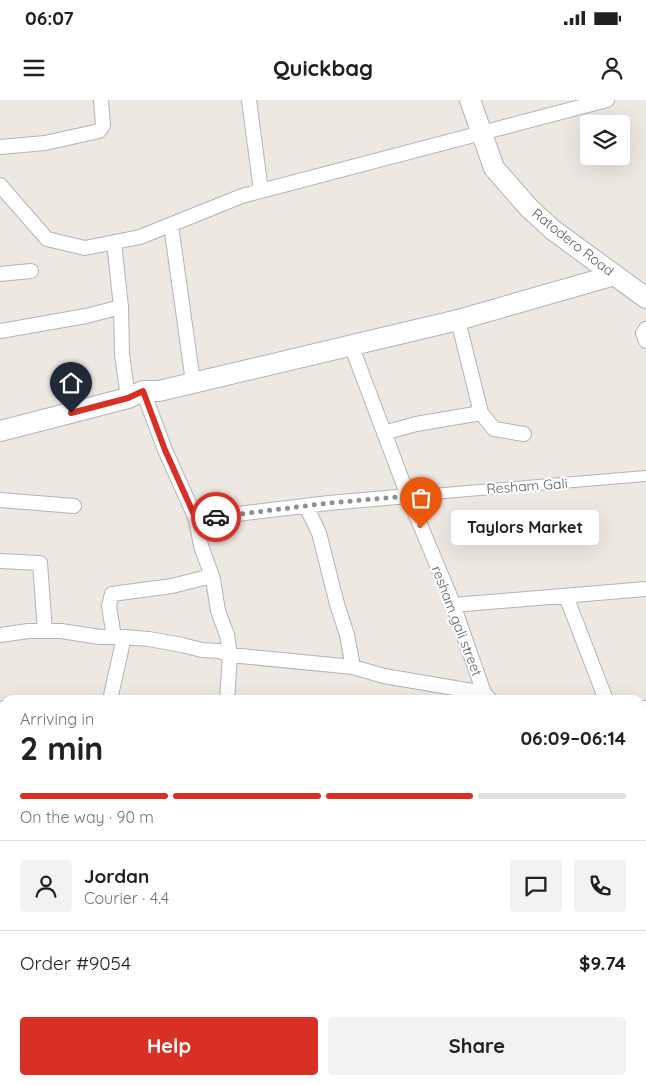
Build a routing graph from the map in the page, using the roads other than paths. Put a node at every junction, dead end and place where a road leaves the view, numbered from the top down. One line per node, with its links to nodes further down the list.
1 (101, 100): 6 (street)
2 (249, 100): 8 (street)
3 (470, 100): 5 (main road, Ratodero Road)
4 (604, 100): 5 (street)
5 (481, 134): 8 (street); 13 (main road, Ratodero Road)
6 (0, 147)
7 (0, 185): 10 (street)
8 (260, 191): 9 (street)
9 (171, 225): 10 (street); 21 (street)
10 (114, 242): 15 (street)
11 (31, 270): 12 (street)
12 (0, 274)
13 (615, 275): 14 (main road, Ratodero Road); 16 (main road)
14 (646, 298)
15 (121, 308): 18 (street); 22 (street)
16 (458, 320): 20 (main road); 23 (street)
17 (646, 329): 19 (street)
18 (0, 331)
19 (646, 341)
20 (352, 345): 21 (main road); 25 (street, resham gali street)
21 (193, 382): 22 (main road)
22 (135, 394): 24 (main road); 32 (street)
23 (481, 413): 25 (street); 26 (street)
24 (0, 431)
25 (384, 433): 28 (street, resham gali street)
26 (524, 434)
27 (646, 476): 28 (street, Resham Gali)
28 (408, 496): 31 (street); 37 (street, resham gali street)
29 (0, 500): 30 (street)
30 (74, 506)
31 (306, 506): 32 (street); 42 (street)
32 (196, 519): 34 (street)
33 (0, 561): 38 (street)
34 (212, 576): 40 (street); 41 (street)
35 (646, 589): 36 (street)
36 (566, 596): 37 (street); 47 (street)
37 (453, 605): 46 (street, resham gali street)
38 (45, 631): 39 (street); 40 (street)
39 (0, 635)
40 (119, 637): 41 (street); 43 (street)
41 (230, 655): 42 (street); 44 (street)
42 (352, 667): 45 (street)
43 (111, 695)
44 (228, 695)
45 (482, 695)
46 (487, 695)
47 (604, 695)

